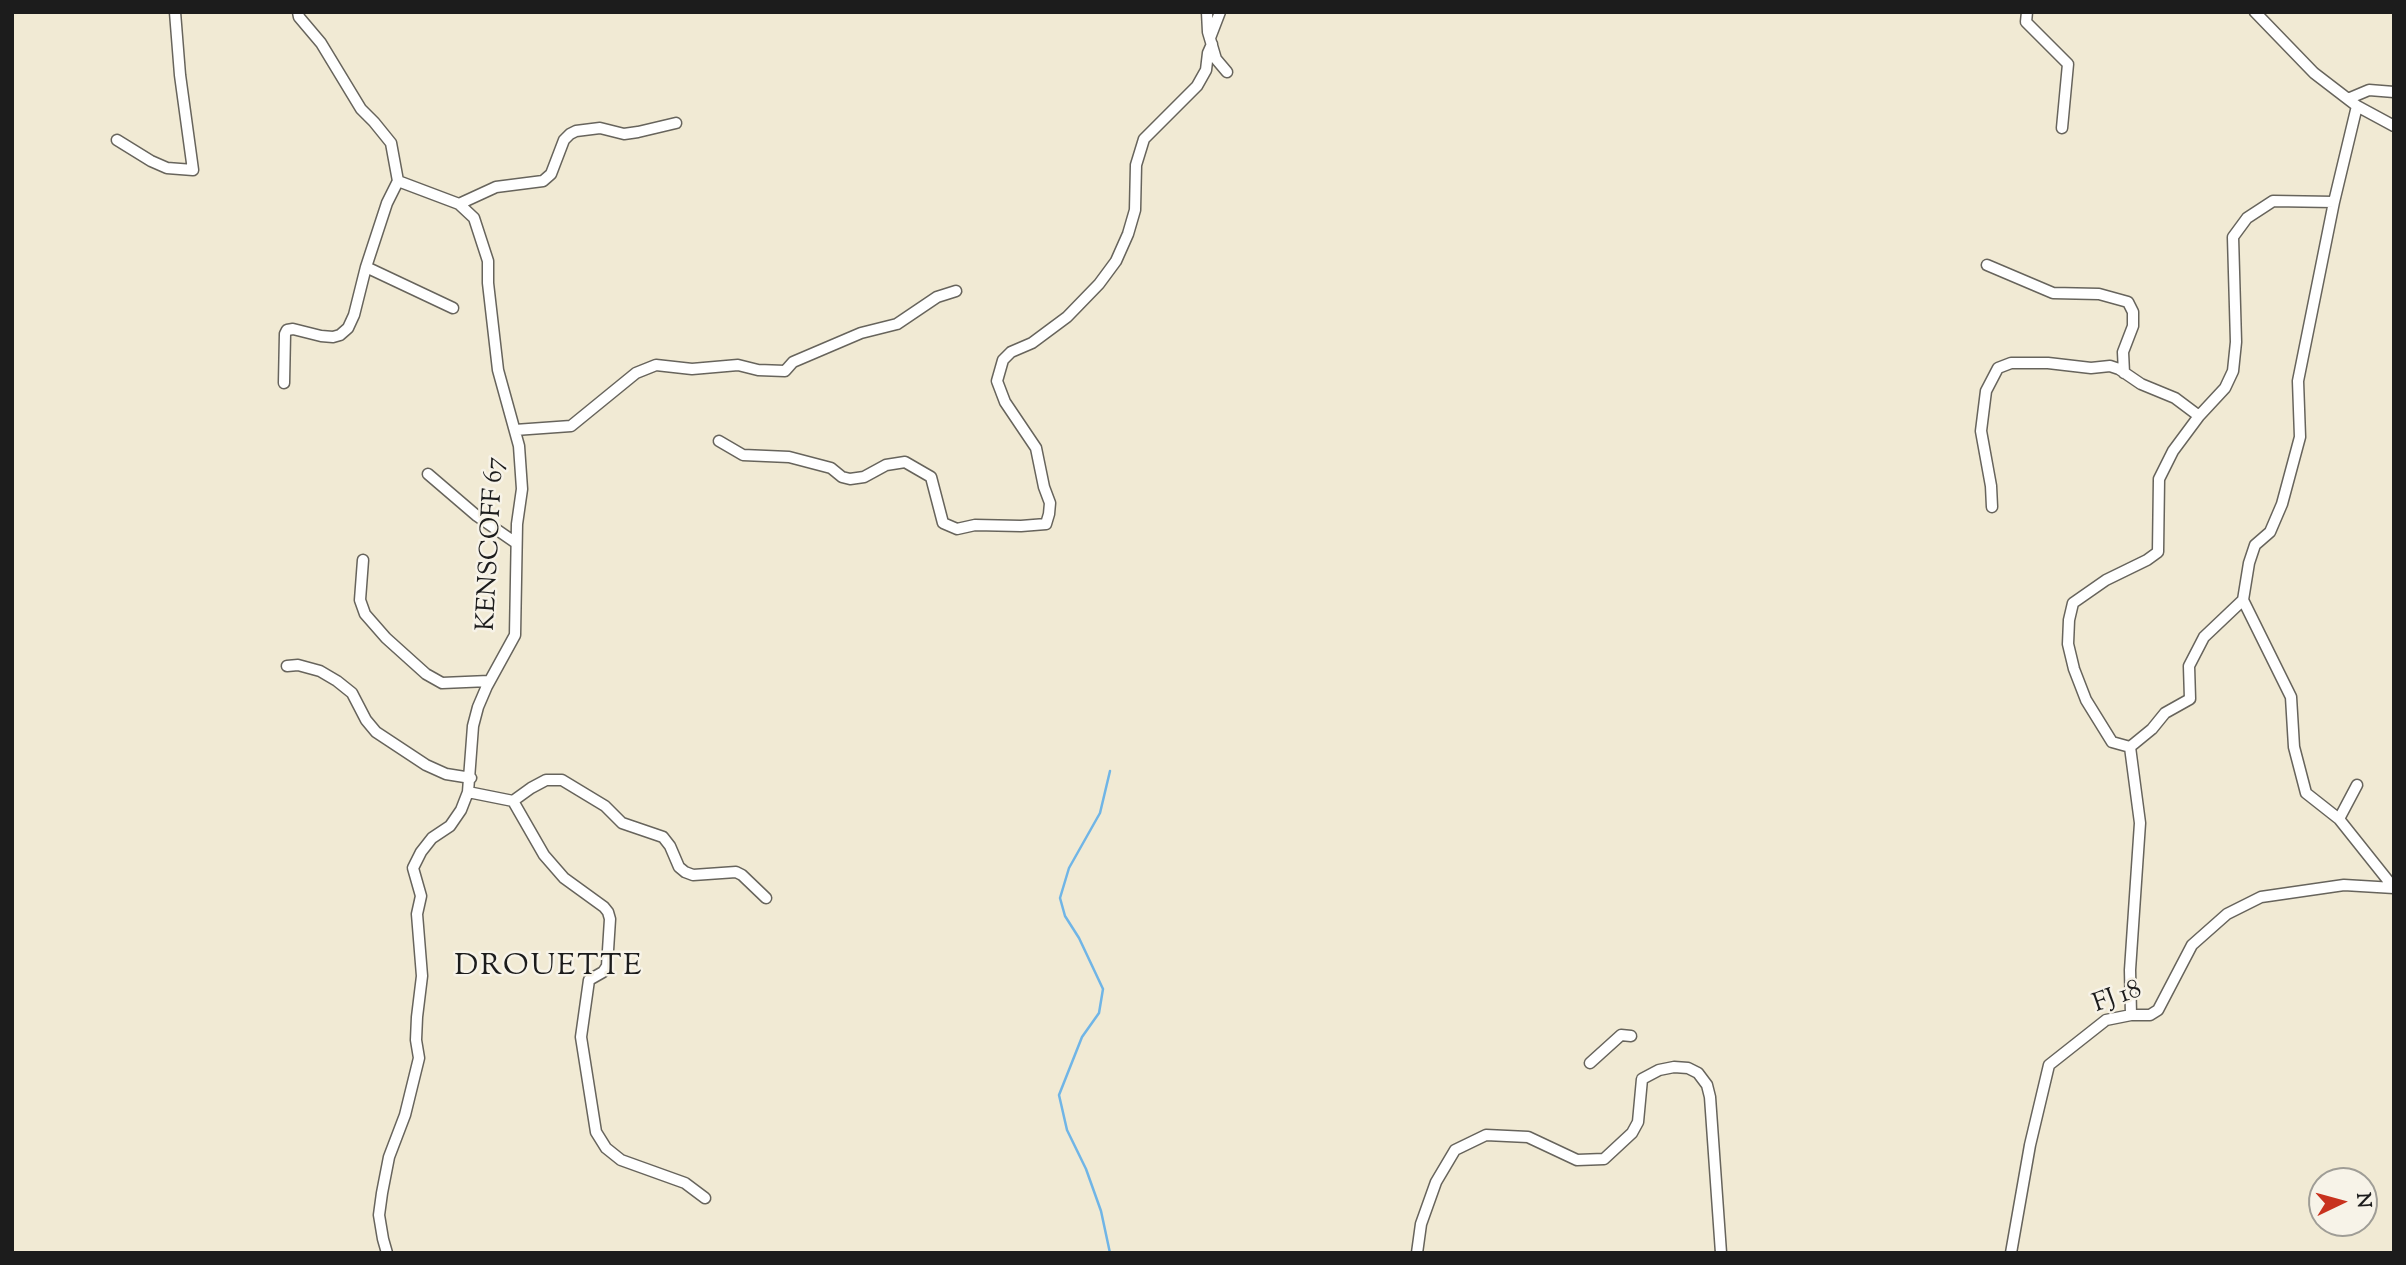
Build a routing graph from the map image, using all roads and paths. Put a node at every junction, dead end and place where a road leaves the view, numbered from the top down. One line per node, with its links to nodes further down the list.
1 (175, 12): 14 (street)
2 (298, 12): 15 (street)
3 (1207, 12): 7 (street)
4 (1220, 12): 7 (street)
5 (2027, 12): 13 (street)
6 (2255, 12): 10 (street)
7 (1211, 41): 8 (street); 26 (street)
8 (1227, 72)
9 (2394, 92): 10 (street)
10 (2353, 102): 12 (street); 16 (street)
11 (676, 123): 17 (street)
12 (2394, 127)
13 (2062, 128)
14 (117, 140)
15 (398, 181): 17 (street); 19 (street)
16 (2334, 202): 24 (street); 31 (street)
17 (459, 204): 25 (street, KENSCOFF 67)
18 (1987, 265): 22 (street)
19 (366, 267): 21 (street); 23 (street)
20 (956, 291): 25 (street)
21 (453, 308)
22 (2124, 373): 24 (street); 28 (street)
23 (284, 383)
24 (2199, 416): 34 (street)
25 (515, 430): 29 (street, KENSCOFF 67)
26 (719, 441)
27 (428, 474): 29 (street)
28 (1992, 507)
29 (516, 543): 33 (street, KENSCOFF 67)
30 (363, 559): 33 (street)
31 (2244, 600): 34 (street); 39 (street)
32 (287, 666): 35 (street)
33 (489, 681): 35 (street, KENSCOFF 67)
34 (2130, 747): 42 (street)
35 (471, 778): 37 (street, KENSCOFF 67)
36 (2357, 785): 39 (street)
37 (468, 792): 38 (street); 46 (street, KENSCOFF 67)
38 (513, 801): 41 (street); 45 (street)
39 (2339, 819): 40 (street)
40 (2394, 888): 42 (street, FJ 18)
41 (766, 898)
42 (2131, 1015): 49 (street, FJ 18)
43 (1631, 1036): 44 (street)
44 (1590, 1063)
45 (705, 1198)
46 (387, 1253)
47 (1417, 1253): 48 (street)
48 (1721, 1253)
49 (2011, 1253)

